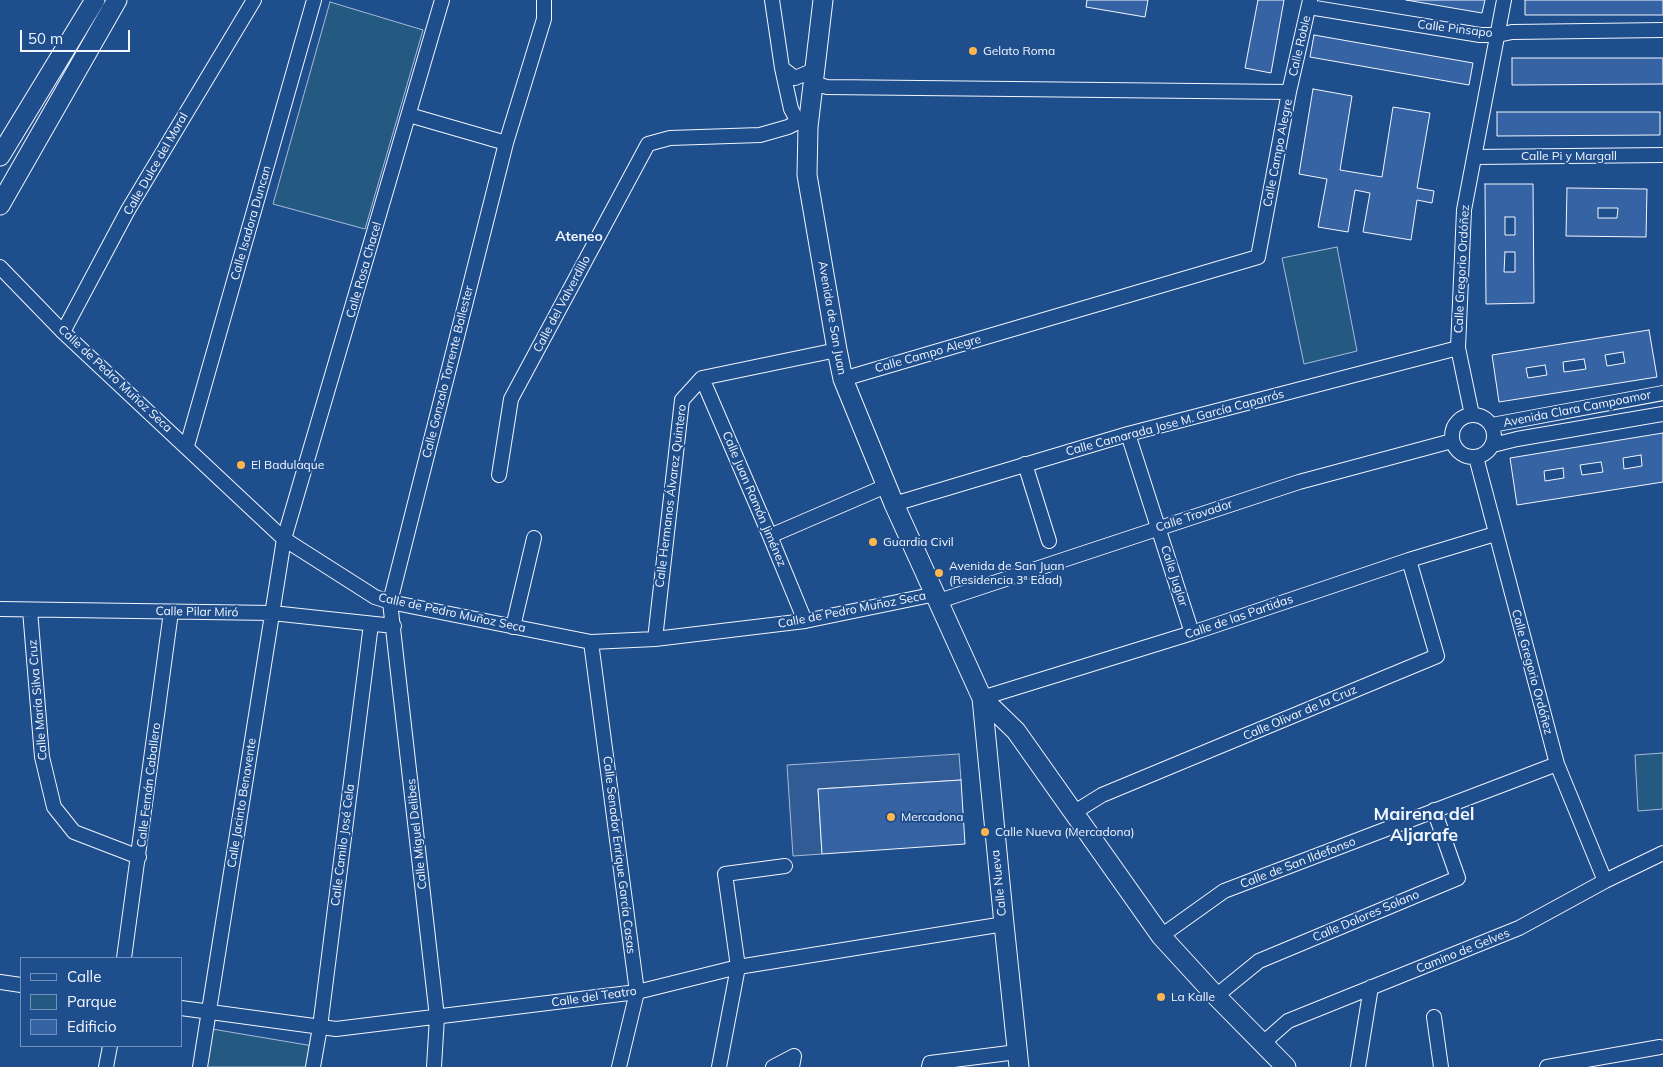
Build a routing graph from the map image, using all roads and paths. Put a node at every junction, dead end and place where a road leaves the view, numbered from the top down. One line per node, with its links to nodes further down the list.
1 (95, 0): 19 (main road)
2 (117, 0): 22 (main road)
3 (254, 0): 24 (street, Calle Dulce del Moral)
4 (314, 0): 36 (street, Calle Isadora Duncan)
5 (442, 0): 16 (street, Calle Rosa Chacel)
6 (544, 0): 18 (street, Calle Gonzalo Torrente Ballester)
7 (772, 0): 13 (street)
8 (822, 0): 14 (main road, Avenida de San Juan)
9 (1504, 0): 12 (street, Calle Gregorio Ordóñez)
10 (1309, 4): 12 (street, Calle Pinsapo); 15 (street, Calle Roble)
11 (1663, 30): 12 (street, Calle Pinsapo)
12 (1498, 35): 21 (street, Calle Gregorio Ordóñez)
13 (782, 68): 14 (street); 17 (street)
14 (814, 76): 15 (street, Calle Campo Alegre); 17 (main road, Avenida de San Juan)
15 (1289, 92): 28 (street, Calle Campo Alegre)
16 (409, 115): 18 (street); 46 (street, Calle Rosa Chacel)
17 (803, 124): 26 (main road, Avenida de San Juan); 39 (street, Calle del Valverdillo)
18 (506, 143): 50 (street, Calle Gonzalo Torrente Ballester)
19 (0, 156)
20 (1663, 156): 21 (street, Calle Pi y Margall)
21 (1475, 157): 25 (street, Calle Gregorio Ordóñez)
22 (0, 205)
23 (0, 267): 24 (street, Calle de Pedro Muñoz Seca)
24 (63, 332): 36 (street, Calle de Pedro Muñoz Seca)
25 (1458, 348): 31 (street, Calle Gregorio Ordóñez); 33 (street, Calle Camarada Jose M. García Caparrós)
26 (837, 350): 27 (street); 28 (main road, Avenida de San Juan)
27 (702, 378): 44 (street, Calle Juan Ramón Jiménez); 60 (street, Calle Hermanos Álvarez Quintero)
28 (843, 378): 40 (main road, Avenida de San Juan)
29 (1663, 393): 32 (street, Avenida Clara Campoamor)
30 (1663, 414): 35 (street, Avenida Clara Campoamor)
31 (1472, 415): 32 (street); 34 (street)
32 (1492, 426): 35 (street)
33 (1128, 434): 38 (street, Calle Camarada Jose M. García Caparrós); 42 (street, Calle Juglar)
34 (1452, 440): 37 (street); 42 (street, Calle Trovador)
35 (1493, 445): 37 (street)
36 (187, 446): 46 (street, Calle de Pedro Muñoz Seca)
37 (1476, 457): 43 (street, Calle Gregorio Ordóñez)
38 (1026, 464): 41 (street, Calle Camarada Jose M. García Caparrós); 47 (street)
39 (499, 475)
40 (886, 486): 41 (main road, Avenida de San Juan); 44 (street)
41 (894, 504): 49 (main road, Avenida de San Juan)
42 (1158, 528): 49 (street, Calle Trovador); 59 (street, Calle Juglar)
43 (1495, 534): 48 (street, Calle de las Partidas); 65 (street, Calle Gregorio Ordóñez)
44 (770, 536): 55 (street, Calle Juan Ramón Jiménez)
45 (534, 538): 58 (street)
46 (284, 539): 50 (street, Calle de Pedro Muñoz Seca); 54 (street, Calle Jacinto Benavente)
47 (1050, 541)
48 (1409, 560): 59 (street, Calle de las Partidas); 67 (street, Calle Olivar de la Cruz)
49 (937, 598): 55 (street, Calle de Pedro Muñoz Seca); 62 (main road, Avenida de San Juan)
50 (390, 602): 57 (street, Calle Miguel Delibes); 58 (street, Calle de Pedro Muñoz Seca)
51 (0, 610): 52 (street, Calle Pilar Miró)
52 (30, 610): 53 (street, Calle Pilar Miró); 69 (street, Calle María Silva Cruz)
53 (172, 612): 54 (street, Calle Pilar Miró); 69 (street, Calle Fernán Caballero)
54 (272, 613): 56 (street, Calle Pilar Miró); 82 (street, Calle Jacinto Benavente)
55 (805, 620): 60 (street, Calle de Pedro Muñoz Seca)
56 (370, 624): 57 (street, Calle Pilar Miró); 85 (street, Calle Camilo José Cela)
57 (394, 626): 83 (street, Calle Miguel Delibes)
58 (514, 627): 61 (street, Calle de Pedro Muñoz Seca)
59 (1192, 633): 62 (street, Calle de las Partidas)
60 (655, 639): 61 (street, Calle de Pedro Muñoz Seca)
61 (591, 642): 79 (street, Calle Senador Enrique García Casas)
62 (982, 698): 63 (main road); 64 (main road, Calle Nueva)
63 (1007, 722): 64 (main road); 67 (main road)
64 (986, 737): 72 (main road, Calle Nueva)
65 (1556, 764): 66 (street, Calle de San Ildefonso); 71 (street, Calle Gregorio Ordóñez)
66 (1434, 810): 73 (street, Calle de San Ildefonso); 80 (street, Calle Dolores Solano)
67 (1073, 813): 73 (main road)
68 (1663, 853): 71 (street, Camino de Gelves)
69 (139, 857): 74 (street, Calle Fernán Caballero)
70 (785, 866): 75 (street)
71 (1605, 881): 78 (street, Camino de Gelves)
72 (1004, 924): 75 (street, Calle del Teatro); 89 (main road, Calle Nueva)
73 (1161, 936): 80 (main road)
74 (124, 957)
75 (738, 967): 79 (street, Calle del Teatro); 95 (street)
76 (0, 982): 77 (street)
77 (20, 985)
78 (1371, 987): 86 (street, Camino de Gelves); 100 (street)
79 (636, 992): 83 (street, Calle del Teatro); 94 (street, Calle Senador Enrique García Casas)
80 (1216, 996): 86 (main road)
81 (182, 1008): 82 (street, Calle del Teatro)
82 (209, 1012): 85 (street, Calle del Teatro); 91 (street, Calle Jacinto Benavente)
83 (437, 1017): 85 (street, Calle del Teatro); 93 (street, Calle Miguel Delibes)
84 (1434, 1017): 101 (street)
85 (320, 1027): 92 (street, Calle Camilo José Cela)
86 (1262, 1044): 99 (main road)
87 (110, 1047): 90 (street)
88 (1660, 1047): 102 (street)
89 (1018, 1060): 98 (street)
90 (106, 1067)
91 (200, 1067)
92 (313, 1067)
93 (434, 1067)
94 (619, 1067)
95 (718, 1067)
96 (773, 1067): 97 (street)
97 (792, 1067)
98 (929, 1067)
99 (1286, 1067)
100 (1358, 1067)
101 (1441, 1067)
102 (1547, 1067)

